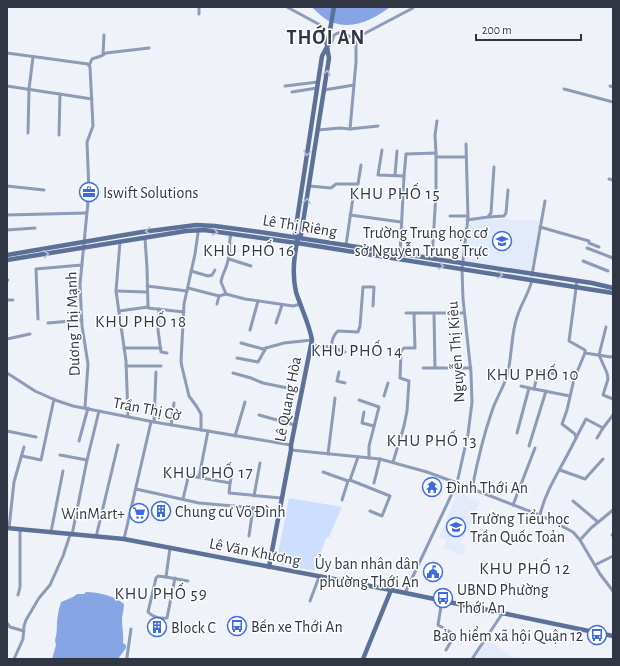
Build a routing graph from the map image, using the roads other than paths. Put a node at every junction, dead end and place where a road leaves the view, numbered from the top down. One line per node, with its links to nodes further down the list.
1 (199, 7): 5 (street)
2 (287, 7): 8 (street)
3 (334, 7): 8 (street, Lê Quang Hòa)
4 (413, 7): 7 (street)
5 (199, 14)
6 (104, 35): 11 (street)
7 (356, 38): 8 (street); 15 (street)
8 (327, 47): 14 (street, Lê Quang Hòa); 21 (street, Lê Quang Hòa, one-way to 8)
9 (149, 48): 11 (street)
10 (7, 53): 12 (street)
11 (103, 55): 13 (street)
12 (33, 57): 13 (street); 19 (street)
13 (89, 66): 24 (street, Dương Thị Mạnh)
14 (318, 82): 17 (street); 18 (street, Lê Quang Hòa)
15 (354, 85): 21 (street); 28 (street)
16 (7, 86): 19 (street)
17 (285, 86)
18 (317, 88): 22 (street); 64 (street, Lê Quang Hòa, one-way to 64)
19 (29, 89): 23 (street); 30 (street)
20 (564, 89): 25 (street)
21 (324, 90): 29 (street, Lê Quang Hòa)
22 (292, 92)
23 (60, 94): 24 (street); 31 (street)
24 (92, 99): 50 (street, Dương Thị Mạnh)
25 (613, 102)
26 (436, 121): 35 (street)
27 (378, 126): 28 (street)
28 (350, 129): 29 (street)
29 (318, 130): 45 (street, Lê Quang Hòa)
30 (28, 133)
31 (59, 135)
32 (466, 144): 37 (street, Nguyễn Thị Kiêu)
33 (382, 150): 40 (street)
34 (397, 151): 40 (street)
35 (436, 152): 36 (street); 41 (street)
36 (436, 157): 37 (street); 75 (street)
37 (466, 157): 54 (street, Nguyễn Thị Kiêu)
38 (361, 165): 45 (street)
39 (494, 166): 55 (street)
40 (395, 175): 41 (street)
41 (404, 176): 57 (street)
42 (609, 179): 43 (street)
43 (613, 180)
44 (7, 186): 46 (street)
45 (309, 186): 64 (street, Lê Quang Hòa, one-way to 45)
46 (44, 190)
47 (508, 190): 55 (street)
48 (354, 192): 52 (street)
49 (545, 201): 58 (street)
50 (86, 213): 51 (street); 65 (street, Dương Thị Mạnh)
51 (7, 215)
52 (350, 215): 57 (street); 67 (street)
53 (450, 216): 54 (street)
54 (468, 216): 56 (street, Nguyễn Thị Kiêu)
55 (488, 218): 56 (street)
56 (468, 220): 78 (street, Nguyễn Thị Kiêu)
57 (401, 222): 71 (street)
58 (540, 227): 68 (street); 85 (street)
59 (35, 228): 60 (street)
60 (7, 230)
61 (197, 230): 62 (street, Lê Thị Riêng, one-way to 62); 63 (street, Lê Thị Riêng); 83 (street)
62 (231, 234): 64 (street, Lê Thị Riêng); 74 (street)
63 (145, 238): 66 (street, Lê Thị Riêng); 87 (street)
64 (297, 241): 65 (street, Lê Thị Riêng, one-way to 65); 67 (street, Lê Thị Riêng); 81 (street, Lê Thị Riêng, one-way to 81); 99 (street, Lê Quang Hòa)
65 (84, 242): 69 (street, Dương Thị Mạnh); 72 (street, Lê Thị Riêng)
66 (120, 242): 69 (street, Lê Thị Riêng); 90 (street)
67 (346, 245): 71 (street, Lê Thị Riêng)
68 (599, 246)
69 (83, 248): 76 (street, Lê Thị Riêng, one-way to 69); 79 (street, Dương Thị Mạnh)
70 (587, 248): 73 (street)
71 (400, 254): 75 (street, Lê Thị Riêng)
72 (7, 255)
73 (613, 258)
74 (229, 259): 80 (street); 93 (street)
75 (432, 259): 78 (street, Lê Thị Riêng)
76 (7, 260)
77 (583, 261): 84 (street)
78 (462, 264): 81 (street, Nguyễn Thị Kiêu); 85 (street, Lê Thị Riêng)
79 (82, 265): 110 (street); 111 (street, Dương Thị Mạnh)
80 (251, 266)
81 (462, 269): 85 (street, Lê Thị Riêng, one-way to 85); 109 (street, Nguyễn Thị Kiêu)
82 (215, 270): 83 (street)
83 (191, 271): 89 (street)
84 (608, 271)
85 (532, 277): 86 (street, Lê Thị Riêng); 200 (street)
86 (577, 284): 88 (street, Lê Thị Riêng); 92 (street, Lê Thị Riêng); 126 (street)
87 (147, 286): 89 (street); 91 (street)
88 (613, 288)
89 (188, 289): 94 (street); 105 (street)
90 (116, 291): 91 (street); 104 (street)
91 (147, 292): 102 (street)
92 (613, 293)
93 (226, 294): 94 (street); 97 (street)
94 (219, 296): 98 (street)
95 (7, 300): 96 (street)
96 (13, 300)
97 (258, 301): 100 (street); 115 (street)
98 (217, 304)
99 (301, 304): 100 (street); 118 (street, Lê Quang Hòa)
100 (282, 305): 113 (street)
101 (372, 306): 120 (street)
102 (148, 307): 103 (street); 104 (street)
103 (159, 309): 105 (street); 122 (street)
104 (119, 311): 121 (street)
105 (184, 312): 166 (street)
106 (406, 313): 107 (street)
107 (416, 313): 108 (street); 188 (street)
108 (434, 313): 109 (street); 133 (street)
109 (464, 313): 134 (street, Nguyễn Thị Kiêu)
110 (38, 319)
111 (82, 320): 112 (street); 155 (street, Dương Thị Mạnh)
112 (48, 323)
113 (276, 323)
114 (606, 326): 127 (street)
115 (250, 330)
116 (30, 334): 117 (street)
117 (7, 340)
118 (311, 342): 120 (street); 123 (street); 145 (street, Lê Quang Hòa)
119 (241, 343): 123 (street)
120 (330, 347): 124 (street)
121 (124, 348): 122 (street); 130 (street)
122 (160, 348): 125 (street)
123 (266, 348): 129 (street)
124 (345, 352)
125 (167, 353)
126 (585, 353): 127 (street); 148 (street)
127 (599, 355): 128 (street); 150 (street)
128 (613, 356)
129 (237, 358)
130 (126, 366): 131 (street); 160 (street)
131 (161, 366)
132 (423, 368): 133 (street)
133 (435, 368): 134 (street)
134 (471, 368): 198 (street, Nguyễn Thị Kiêu)
135 (156, 372): 161 (street)
136 (339, 372): 141 (street)
137 (7, 373): 151 (street, Trần Thị Cờ)
138 (233, 373): 145 (street)
139 (556, 374): 144 (street)
140 (388, 383): 147 (street)
141 (345, 384)
142 (521, 386): 143 (street)
143 (529, 388): 144 (street); 169 (street)
144 (534, 389): 146 (street)
145 (302, 391): 163 (street, Lê Quang Hòa)
146 (546, 391): 148 (street); 176 (street)
147 (384, 396)
148 (570, 396): 172 (street)
149 (335, 398): 180 (street)
150 (613, 398)
151 (54, 399): 155 (street, Trần Thị Cờ); 181 (street)
152 (360, 400): 164 (street)
153 (245, 402): 170 (street)
154 (174, 403): 162 (street)
155 (86, 408): 156 (street, Trần Thị Cờ); 174 (street, Dương Thị Mạnh)
156 (99, 411): 160 (street, Trần Thị Cờ); 187 (street)
157 (364, 412): 164 (street)
158 (259, 415): 163 (street)
159 (613, 415): 165 (street)
160 (128, 417): 161 (street, Trần Thị Cờ)
161 (153, 422): 162 (street, Trần Thị Cờ); 199 (street)
162 (171, 425): 166 (street, Trần Thị Cờ)
163 (295, 425): 178 (street, Lê Quang Hòa)
164 (374, 426): 184 (street)
165 (603, 428): 172 (street); 173 (street)
166 (201, 430): 168 (street, Trần Thị Cờ)
167 (7, 431): 171 (street)
168 (208, 432): 170 (street, Trần Thị Cờ); 194 (street)
169 (517, 433)
170 (235, 436): 178 (street, Trần Thị Cờ)
171 (36, 437)
172 (576, 438): 191 (street)
173 (597, 438)
174 (79, 441)
175 (118, 445): 218 (street)
176 (529, 446)
177 (24, 447): 181 (street)
178 (291, 448): 180 (street, Trần Thị Cờ); 202 (street, Lê Quang Hòa)
179 (534, 448): 206 (street)
180 (328, 454): 183 (street, Trần Thị Cờ)
181 (22, 456): 213 (street)
182 (60, 456): 187 (street)
183 (358, 457): 184 (street, Trần Thị Cờ); 195 (street)
184 (369, 458): 185 (street, Trần Thị Cờ)
185 (380, 459): 188 (street, Trần Thị Cờ); 197 (street)
186 (603, 459): 191 (street)
187 (87, 460): 216 (street)
188 (393, 462): 198 (street, Trần Thị Cờ)
189 (260, 463): 201 (street)
190 (63, 470): 215 (street)
191 (560, 470): 211 (street)
192 (323, 472): 195 (street)
193 (232, 473): 196 (street)
194 (199, 477): 196 (street); 203 (street)
195 (349, 480): 204 (street); 209 (street)
196 (230, 483): 201 (street)
197 (374, 483)
198 (457, 483): 200 (street, Trần Thị Cờ); 231 (street, Nguyễn Thị Kiêu)
199 (136, 489): 203 (street); 219 (street)
200 (472, 489): 206 (street, Trần Thị Cờ)
201 (254, 496): 202 (street)
202 (281, 498): 208 (street, Lê Quang Hòa)
203 (183, 499): 207 (street)
204 (342, 500)
205 (573, 501): 212 (street)
206 (513, 505): 211 (street, Trần Thị Cờ)
207 (253, 508): 208 (street); 217 (street)
208 (279, 510): 224 (street, Lê Quang Hòa)
209 (370, 511)
210 (613, 511): 212 (street)
211 (540, 515): 220 (street, Trần Thị Cờ)
212 (598, 522): 220 (street)
213 (8, 528): 214 (street, Lê Văn Khương)
214 (20, 529): 215 (street, Lê Văn Khương); 232 (street)
215 (51, 532): 216 (street, Lê Văn Khương)
216 (71, 535): 218 (street, Lê Văn Khương); 238 (street)
217 (249, 536)
218 (96, 537): 219 (street, Lê Văn Khương)
219 (124, 539): 221 (street, Lê Văn Khương)
220 (580, 540): 223 (street)
221 (170, 548): 224 (street, Lê Văn Khương); 225 (street)
222 (613, 556): 223 (street)
223 (595, 565): 230 (street)
224 (269, 567): 226 (street, Lê Văn Khương)
225 (166, 577): 227 (street); 227 (street)
226 (319, 577): 229 (street, Lê Văn Khương); 234 (street)
227 (175, 578): 228 (street)
228 (188, 581)
229 (391, 590): 231 (street, Lê Văn Khương); 243 (street)
230 (613, 591)
231 (405, 593): 233 (street, Lê Văn Khương)
232 (18, 596)
233 (442, 600): 235 (street, Lê Văn Khương); 240 (street)
234 (310, 601)
235 (502, 614): 239 (street, Lê Văn Khương); 244 (street)
236 (8, 625): 238 (street)
237 (131, 629): 242 (street)
238 (24, 632): 241 (street)
239 (613, 636)
240 (446, 650)
241 (14, 659)
242 (127, 659)
243 (363, 659)
244 (472, 659)

